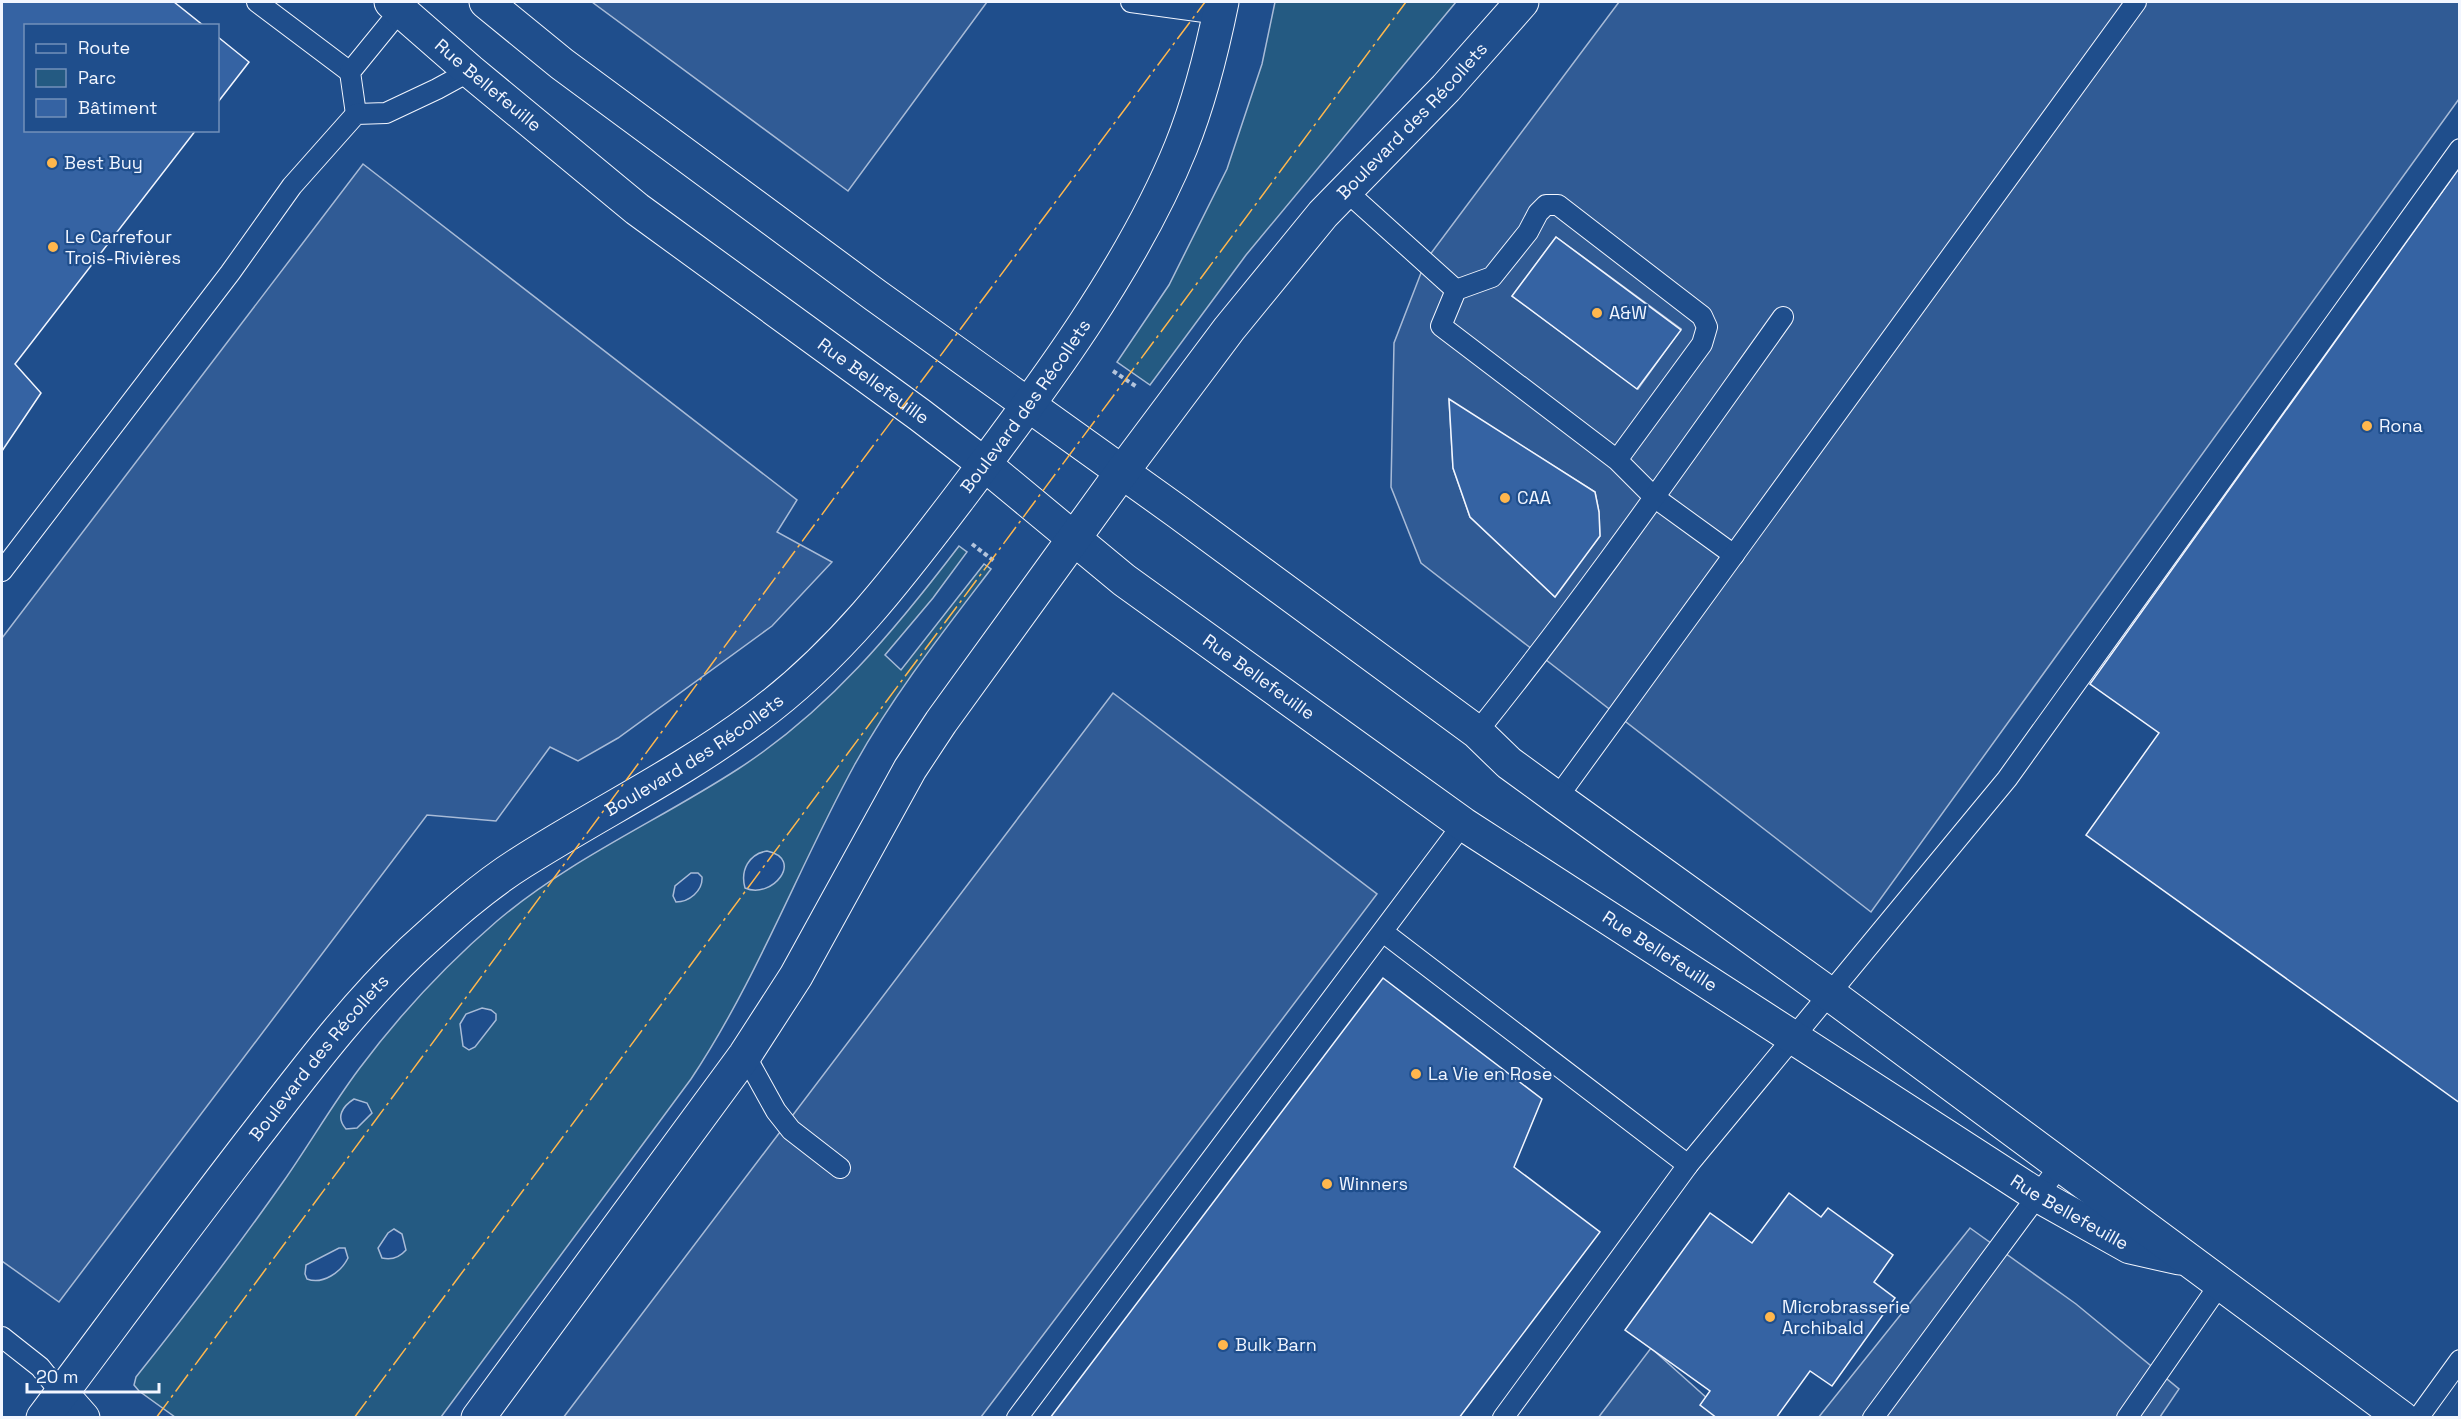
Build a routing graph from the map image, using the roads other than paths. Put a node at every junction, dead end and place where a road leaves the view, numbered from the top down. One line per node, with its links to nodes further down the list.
1 (257, 2): 9 (lane)
2 (486, 2): 15 (street, Rue Bellefeuille)
3 (1131, 2): 7 (lane)
4 (1522, 2): 12 (street, Boulevard des Récollets)
5 (2136, 2): 21 (lane)
6 (400, 4): 8 (street, Rue Bellefeuille); 9 (lane)
7 (1221, 8): 15 (street, Boulevard des Récollets)
8 (470, 71): 10 (lane); 17 (street, Rue Bellefeuille)
9 (350, 72): 10 (lane)
10 (356, 114): 22 (lane)
11 (2460, 149): 27 (lane)
12 (1345, 190): 13 (lane); 18 (street, Boulevard des Récollets)
13 (1456, 290): 16 (lane); 16 (lane)
14 (1783, 317): 19 (lane)
15 (1027, 405): 17 (street, Boulevard des Récollets); 18 (street, Rue Bellefeuille)
16 (1617, 460): 19 (lane)
17 (984, 464): 20 (street, Rue Bellefeuille); 38 (street, Boulevard des Récollets)
18 (1122, 472): 20 (street, Boulevard des Récollets); 23 (street, Rue Bellefeuille)
19 (1654, 497): 21 (lane); 23 (lane)
20 (1074, 539): 25 (street, Rue Bellefeuille); 29 (street, Boulevard des Récollets)
21 (1734, 555): 24 (lane)
22 (2, 571)
23 (1477, 732): 24 (street, Rue Bellefeuille)
24 (1557, 798): 27 (street, Rue Bellefeuille)
25 (1463, 825): 26 (lane); 28 (street, Rue Bellefeuille)
26 (1383, 932): 31 (lane); 41 (lane)
27 (1830, 995): 28 (lane); 30 (street, Rue Bellefeuille)
28 (1793, 1038): 31 (lane); 33 (street, Rue Bellefeuille)
29 (745, 1055): 32 (lane); 40 (street, Boulevard des Récollets)
30 (2061, 1164): 33 (lane); 34 (street, Rue Bellefeuille)
31 (1688, 1165): 42 (lane)
32 (840, 1168)
33 (2037, 1195): 34 (street, Rue Bellefeuille); 43 (lane)
34 (2186, 1259): 35 (street, Rue Bellefeuille)
35 (2220, 1284): 44 (lane); 45 (street, Rue Bellefeuille)
36 (2, 1337): 38 (lane)
37 (2460, 1360): 46 (lane)
38 (52, 1405): 39 (street)
39 (83, 1418)
40 (478, 1418)
41 (1017, 1418)
42 (1503, 1418)
43 (1873, 1418)
44 (2127, 1418)
45 (2402, 1418)
46 (2418, 1418)

